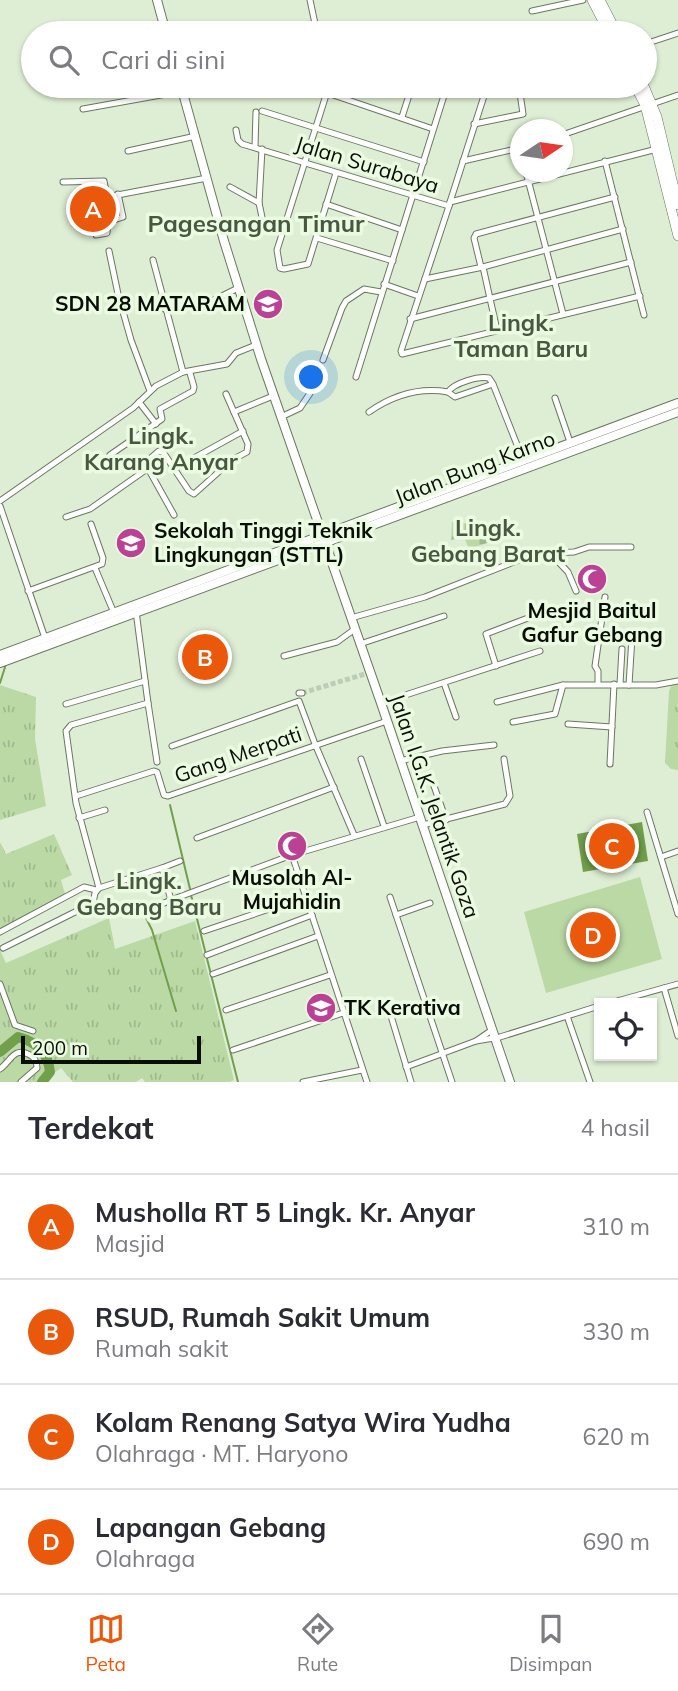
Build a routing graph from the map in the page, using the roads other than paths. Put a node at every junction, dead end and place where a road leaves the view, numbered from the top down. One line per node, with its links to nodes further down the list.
1 (157, 0): 7 (street)
2 (310, 0): 8 (street)
3 (583, 0): 6 (street)
4 (592, 0): 9 (main road)
5 (600, 0): 10 (main road)
6 (532, 12)
7 (163, 21)
8 (314, 21)
9 (603, 21)
10 (611, 21)
11 (678, 33): 12 (street)
12 (657, 40)
13 (678, 95): 24 (street)
14 (135, 98): 25 (street)
15 (185, 98): 32 (street, Jalan I.G.K. Jelantik Goza)
16 (326, 98): 28 (street)
17 (351, 98): 26 (street)
18 (408, 98): 26 (street)
19 (443, 98): 30 (street)
20 (483, 98): 27 (street)
21 (521, 98): 27 (street)
22 (644, 98): 24 (main road)
23 (647, 98): 24 (main road)
24 (648, 104): 31 (street); 34 (main road)
25 (83, 109)
26 (402, 117): 30 (street)
27 (474, 124): 37 (street)
28 (316, 127): 33 (street); 39 (street); 40 (street)
29 (236, 130): 33 (street)
30 (433, 130): 39 (street)
31 (573, 131)
32 (196, 136): 35 (street); 43 (street, Jalan I.G.K. Jelantik Goza)
33 (259, 148): 40 (street, Jalan Surabaya); 52 (street)
34 (660, 148): 38 (street, Jalan Surabaya); 55 (main road); 61 (main road)
35 (128, 151)
36 (510, 151): 37 (street)
37 (463, 161): 54 (street)
38 (605, 161): 41 (street, Jalan Surabaya); 50 (street)
39 (424, 162): 49 (street)
40 (306, 163): 42 (street, Jalan Surabaya); 62 (street)
41 (573, 170)
42 (337, 173): 49 (street, Jalan Surabaya); 53 (street)
43 (207, 178): 47 (street); 72 (street, Jalan I.G.K. Jelantik Goza)
44 (63, 182): 48 (street)
45 (529, 182): 54 (street, Jalan Surabaya); 56 (street)
46 (230, 187): 52 (street)
47 (118, 194): 48 (street); 60 (street)
48 (107, 197): 51 (street)
49 (412, 197): 54 (street, Jalan Surabaya); 59 (street)
50 (615, 197): 56 (street); 58 (street)
51 (92, 200)
52 (259, 203): 57 (street)
53 (326, 204): 59 (street); 62 (street)
54 (449, 204): 69 (street)
55 (678, 205)
56 (537, 217): 63 (street); 68 (street)
57 (262, 222)
58 (623, 229): 63 (street); 67 (street)
59 (402, 230): 66 (street)
60 (96, 235)
61 (678, 236)
62 (317, 238): 66 (street)
63 (546, 250): 68 (street); 70 (street)
64 (109, 251): 88 (street)
65 (153, 260): 77 (street)
66 (393, 261): 71 (street)
67 (631, 262): 70 (street); 75 (street)
68 (482, 267): 69 (street); 76 (street)
69 (425, 279): 74 (street)
70 (555, 282): 76 (street); 78 (street)
71 (384, 284): 73 (street); 74 (street)
72 (238, 288): 77 (street); 82 (street, Jalan I.G.K. Jelantik Goza)
73 (381, 292): 83 (street); 85 (street)
74 (418, 296): 80 (street)
75 (640, 296): 78 (street); 79 (street)
76 (490, 299): 80 (street); 81 (street)
77 (165, 309): 84 (street)
78 (563, 314): 81 (street)
79 (644, 315)
80 (410, 319): 81 (street)
81 (497, 330)
82 (256, 345): 84 (street); 91 (street, Jalan I.G.K. Jelantik Goza)
83 (323, 360)
84 (186, 372): 88 (street); 99 (street)
85 (356, 377)
86 (319, 380): 98 (street)
87 (493, 384): 89 (street); 89 (street); 104 (street)
88 (150, 391): 93 (street)
89 (448, 392): 96 (street)
90 (226, 394): 95 (street)
91 (273, 397): 95 (street); 98 (street, Jalan I.G.K. Jelantik Goza)
92 (555, 398): 102 (street)
93 (139, 402): 99 (street); 108 (street)
94 (678, 403): 101 (street)
95 (234, 412): 100 (street)
96 (369, 412)
97 (678, 412): 101 (street, Jalan Bung Karno)
98 (281, 417): 112 (street, Jalan I.G.K. Jelantik Goza)
99 (156, 424): 103 (street)
100 (243, 431): 106 (street); 106 (street)
101 (592, 438): 102 (street); 107 (street, Jalan Bung Karno)
102 (570, 442): 104 (street)
103 (110, 455)
104 (523, 460): 107 (street)
105 (146, 468): 106 (street); 109 (street); 110 (street)
106 (174, 469)
107 (465, 487): 112 (street, Jalan Bung Karno)
108 (0, 503): 116 (street)
109 (174, 515)
110 (66, 517)
111 (91, 524): 115 (street)
112 (324, 539): 119 (street, Jalan Bung Karno); 122 (street, Jalan I.G.K. Jelantik Goza)
113 (631, 547): 114 (street)
114 (551, 554): 117 (street); 122 (street)
115 (95, 568): 116 (street); 120 (street)
116 (28, 591): 126 (street)
117 (576, 591)
118 (605, 597): 136 (street)
119 (136, 610): 120 (street); 126 (street, Jalan Bung Karno); 133 (street)
120 (114, 614): 126 (street)
121 (444, 616): 127 (street)
122 (351, 618): 124 (street, Jalan I.G.K. Jelantik Goza)
123 (528, 618): 132 (street)
124 (355, 629): 127 (street, Jalan I.G.K. Jelantik Goza); 130 (street)
125 (632, 637): 139 (street)
126 (47, 642): 131 (street, Jalan Bung Karno)
127 (360, 645): 142 (street, Jalan I.G.K. Jelantik Goza)
128 (622, 649): 137 (street)
129 (540, 651): 132 (street)
130 (284, 656)
131 (3, 659)
132 (496, 666): 135 (street)
133 (145, 681): 141 (street); 143 (street)
134 (678, 681): 139 (street)
135 (444, 683): 142 (street); 144 (street)
136 (598, 684): 137 (street); 138 (street)
137 (617, 684): 139 (street); 148 (street)
138 (567, 685): 140 (street); 146 (street)
139 (629, 685)
140 (497, 702)
141 (148, 703): 155 (street); 159 (street)
142 (381, 703): 145 (street, Jalan I.G.K. Jelantik Goza)
143 (66, 704)
144 (456, 717)
145 (387, 721): 149 (street, Gang Merpati); 154 (street, Jalan I.G.K. Jelantik Goza)
146 (513, 722)
147 (568, 724): 148 (street)
148 (612, 727): 156 (street)
149 (315, 744): 151 (street); 158 (street); 159 (street, Gang Merpati)
150 (494, 745): 154 (street)
151 (172, 746)
152 (360, 759): 165 (street)
153 (504, 759): 163 (street)
154 (400, 761): 164 (street, Jalan I.G.K. Jelantik Goza)
155 (158, 762)
156 (610, 764)
157 (434, 786): 163 (street)
158 (334, 787): 166 (street); 167 (street)
159 (76, 796): 162 (street)
160 (105, 810): 162 (street)
161 (647, 811): 170 (street)
162 (79, 818): 173 (street)
163 (446, 820): 164 (street)
164 (421, 821): 165 (street); 200 (street, Jalan I.G.K. Jelantik Goza)
165 (384, 826): 166 (street)
166 (354, 835): 169 (street)
167 (197, 838)
168 (678, 851): 170 (street)
169 (292, 855): 175 (street); 177 (street)
170 (661, 857): 174 (street)
171 (180, 861): 172 (street)
172 (162, 867): 173 (street); 177 (street)
173 (97, 889): 184 (street); 186 (street)
174 (675, 892): 180 (street)
175 (305, 897): 181 (street); 183 (street)
176 (390, 897): 182 (street)
177 (171, 900): 179 (street)
178 (430, 903): 182 (street)
179 (146, 911)
180 (678, 914)
181 (312, 915): 185 (street); 187 (street)
182 (396, 915): 203 (street)
183 (204, 931)
184 (0, 932)
185 (318, 936): 188 (street); 189 (street)
186 (3, 948)
187 (207, 955)
188 (213, 974)
189 (330, 975): 195 (street); 196 (street)
190 (0, 984): 199 (street)
191 (678, 984): 192 (street)
192 (664, 988): 193 (street); 201 (street)
193 (628, 998)
194 (594, 1008): 198 (street)
195 (226, 1010)
196 (344, 1013): 202 (street); 206 (street)
197 (391, 1016): 204 (street)
198 (567, 1016): 200 (street); 214 (street)
199 (33, 1031)
200 (493, 1035): 203 (street); 213 (street, Jalan I.G.K. Jelantik Goza)
201 (678, 1036)
202 (233, 1050)
203 (443, 1055): 204 (street); 212 (street)
204 (406, 1067): 211 (street)
205 (0, 1069): 208 (street)
206 (362, 1070): 207 (street); 210 (street)
207 (330, 1079): 209 (street)
208 (21, 1082)
209 (303, 1082)
210 (367, 1082)
211 (411, 1082)
212 (452, 1082)
213 (510, 1082)
214 (590, 1082)

